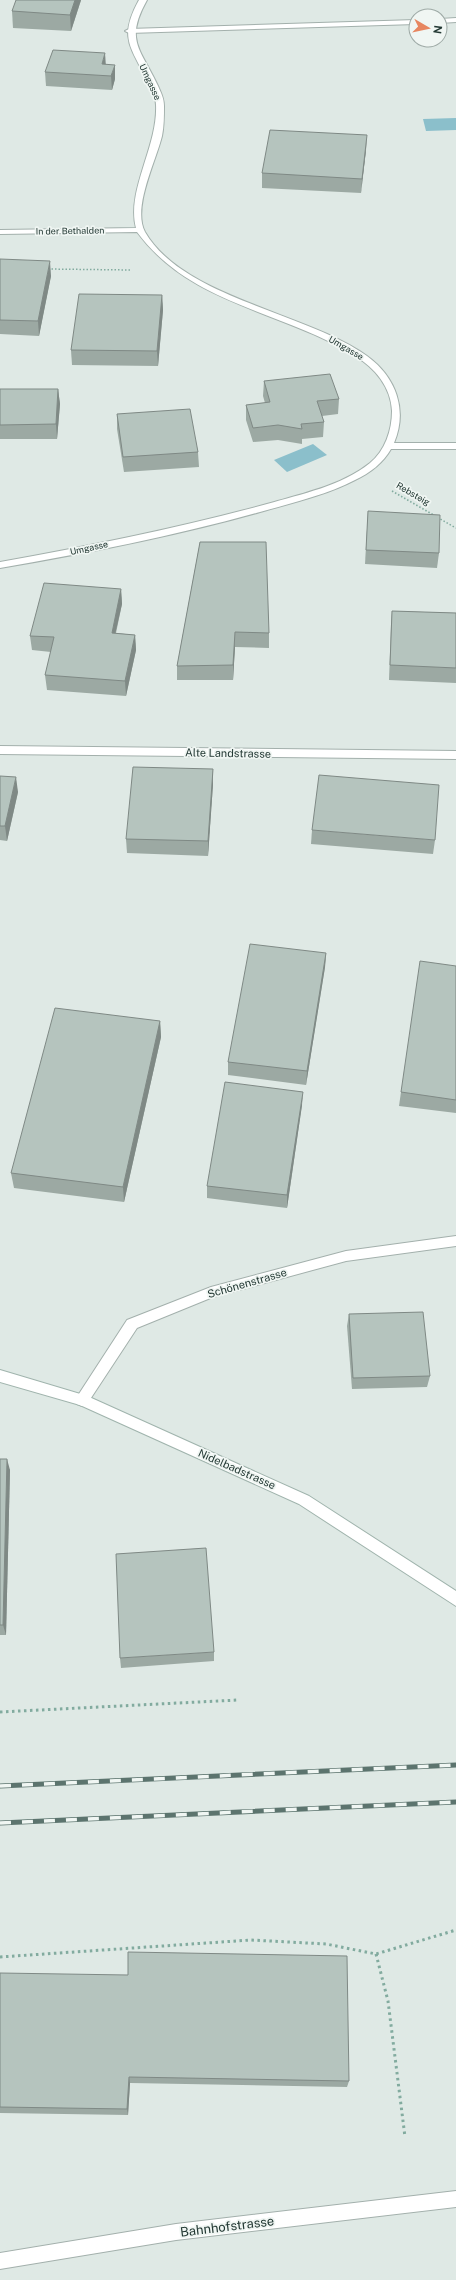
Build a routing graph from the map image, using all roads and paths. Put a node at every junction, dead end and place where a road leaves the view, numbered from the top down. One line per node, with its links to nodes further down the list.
1 (143, 0): 3 (street)
2 (408, 22): 3 (street)
3 (129, 31): 4 (street, Umgasse)
4 (140, 230): 5 (street, In der Bethalden); 7 (street, Umgasse)
5 (0, 232)
6 (46, 269): 7 (path)
7 (181, 270): 8 (street, Umgasse)
8 (388, 446): 9 (street); 10 (street, Umgasse)
9 (456, 446)
10 (362, 473): 11 (path, Rebsteig); 12 (street, Umgasse)
11 (456, 528)
12 (0, 566)
13 (0, 750): 14 (street, Alte Landstrasse)
14 (456, 755)
15 (456, 1241): 17 (street, Schönenstrasse)
16 (0, 1376): 17 (street, Nidelbadstrasse)
17 (82, 1400): 18 (street, Nidelbadstrasse)
18 (456, 1599)
19 (238, 1700): 20 (path)
20 (0, 1712)
21 (456, 1930): 22 (path)
22 (376, 1954): 23 (path); 24 (path)
23 (0, 1957)
24 (404, 2137)
25 (456, 2199): 26 (street, Bahnhofstrasse)
26 (0, 2261)

